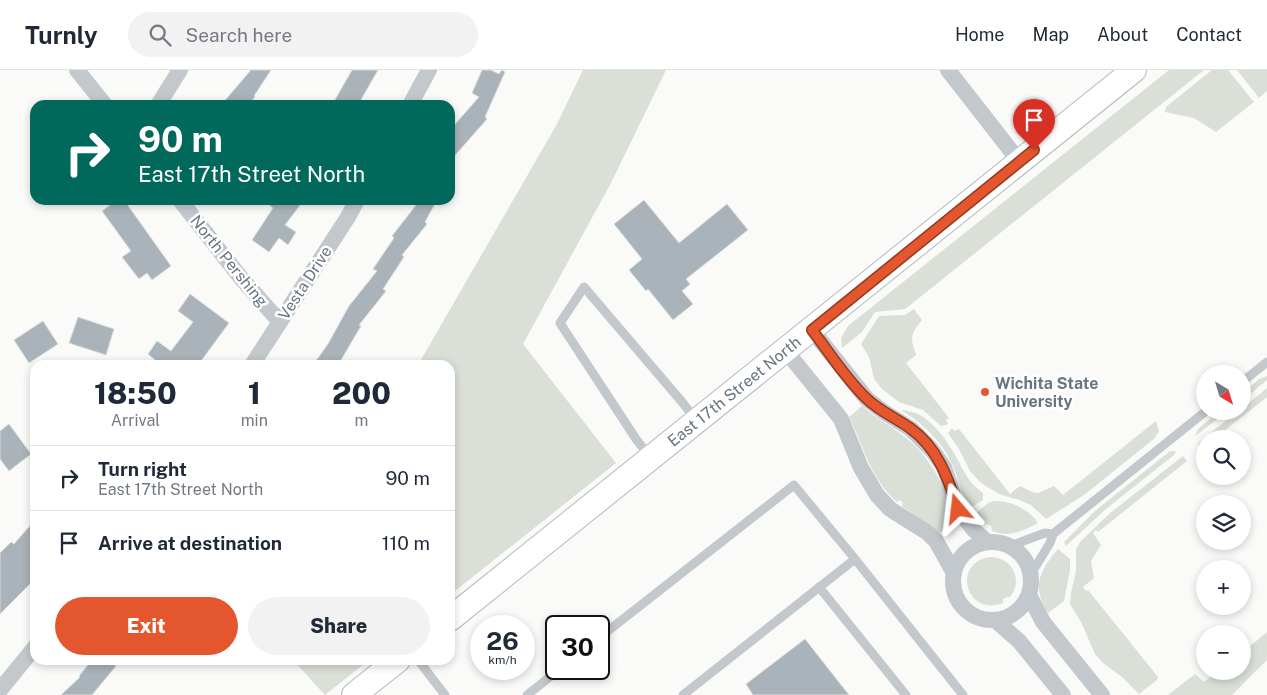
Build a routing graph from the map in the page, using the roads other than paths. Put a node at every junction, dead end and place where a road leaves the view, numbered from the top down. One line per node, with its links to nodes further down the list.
1 (77, 70): 6 (street)
2 (180, 70): 7 (street)
3 (429, 70): 8 (street)
4 (948, 70): 9 (street)
5 (1134, 70): 9 (street, East 17th Street North)
6 (101, 100)
7 (161, 100)
8 (413, 100)
9 (1019, 161): 13 (street, East 17th Street North)
10 (184, 205): 12 (street, North Pershing)
11 (354, 205): 12 (street, Vesta Drive)
12 (280, 322): 15 (street, Vesta Drive)
13 (812, 330): 14 (street, East 17th Street North); 22 (street)
14 (786, 351): 19 (street, East 17th Street North); 25 (street)
15 (255, 360)
16 (1267, 362): 17 (lane)
17 (1251, 375)
18 (1196, 419): 21 (lane)
19 (697, 421): 20 (street, East 17th Street North); 20 (lane)
20 (651, 458): 29 (street, East 17th Street North)
21 (1053, 534): 23 (lane); 26 (lane)
22 (987, 542): 23 (street); 25 (street)
23 (1010, 546): 26 (street)
24 (855, 559): 27 (lane); 31 (lane); 42 (lane)
25 (954, 573): 30 (street)
26 (1031, 574): 28 (street)
27 (819, 587): 40 (lane); 41 (lane)
28 (1029, 595): 30 (street); 44 (street)
29 (455, 615)
30 (995, 620): 43 (street)
31 (610, 629)
32 (30, 653): 36 (street)
33 (392, 665): 37 (street)
34 (422, 665): 38 (lane)
35 (546, 680): 39 (lane)
36 (0, 690)
37 (354, 695)
38 (446, 695)
39 (526, 695)
40 (682, 695)
41 (906, 695)
42 (963, 695)
43 (1063, 695)
44 (1102, 695)

